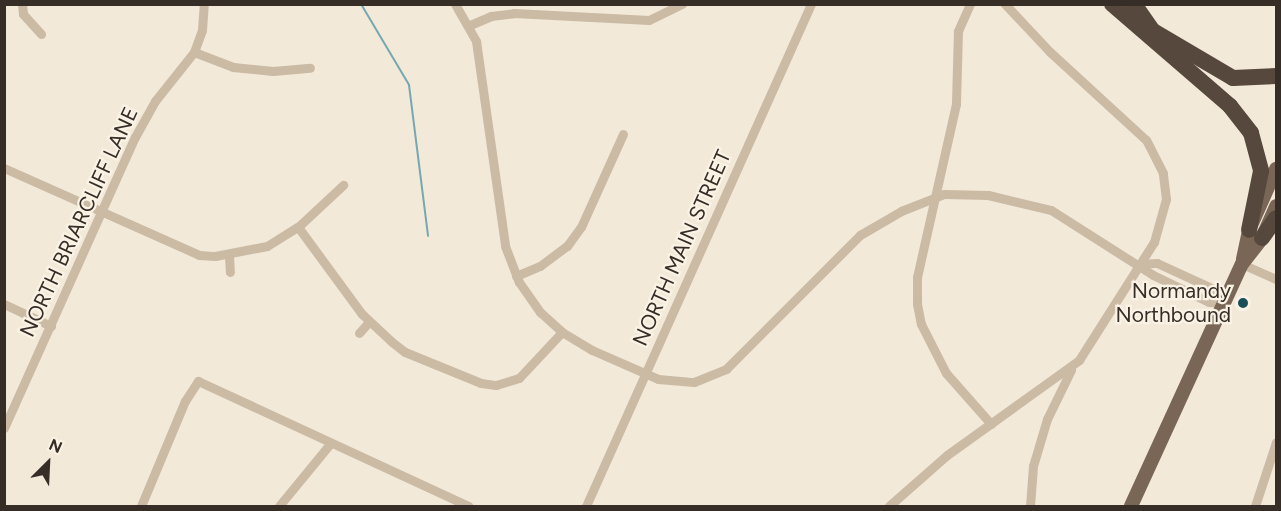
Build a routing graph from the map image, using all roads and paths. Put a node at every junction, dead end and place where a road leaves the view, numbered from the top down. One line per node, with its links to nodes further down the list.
1 (22, 4): 13 (street)
2 (204, 4): 14 (street, NORTH BRIARCLIFF LANE)
3 (455, 4): 12 (street)
4 (567, 4): 11 (street)
5 (682, 4): 11 (street)
6 (811, 4): 44 (street, NORTH MAIN STREET)
7 (970, 4): 21 (street)
8 (1005, 4): 32 (street)
9 (1112, 4): 30 (highway)
10 (1134, 4): 16 (highway)
11 (566, 16): 12 (street)
12 (470, 25): 35 (street)
13 (41, 34)
14 (194, 52): 15 (street); 26 (street, NORTH BRIARCLIFF LANE)
15 (310, 68)
16 (1276, 76)
17 (623, 134): 35 (street)
18 (4, 168): 26 (street)
19 (1276, 169): 30 (main road)
20 (343, 185): 29 (street)
21 (937, 185): 22 (street); 23 (street)
22 (946, 194): 23 (street); 32 (street)
23 (934, 197): 24 (street); 27 (street)
24 (920, 202): 27 (street); 44 (street)
25 (1276, 206): 30 (main road)
26 (102, 213): 31 (street); 40 (street, NORTH BRIARCLIFF LANE)
27 (931, 213): 47 (street)
28 (1276, 218): 30 (highway)
29 (297, 227): 31 (street); 39 (street)
30 (1256, 234): 33 (main road)
31 (229, 255): 34 (street)
32 (1142, 264): 38 (street); 38 (street); 43 (street)
33 (1242, 264): 36 (street); 38 (main road)
34 (230, 272)
35 (516, 276): 41 (street)
36 (1276, 279)
37 (4, 303): 40 (street)
38 (1224, 303): 58 (main road)
39 (369, 322): 41 (street); 42 (street)
40 (51, 326): 48 (street, NORTH BRIARCLIFF LANE)
41 (561, 332): 44 (street)
42 (359, 333)
43 (1072, 367): 45 (street); 46 (street)
44 (646, 374): 55 (street, NORTH MAIN STREET)
45 (1047, 384): 46 (street); 47 (street)
46 (1058, 394): 57 (street)
47 (991, 424): 56 (street)
48 (4, 428)
49 (1276, 442): 59 (street)
50 (330, 444): 51 (street); 52 (street); 53 (street)
51 (446, 502): 54 (street)
52 (141, 507)
53 (279, 507)
54 (469, 507)
55 (586, 507)
56 (889, 507)
57 (1030, 507)
58 (1131, 507)
59 (1255, 507)

